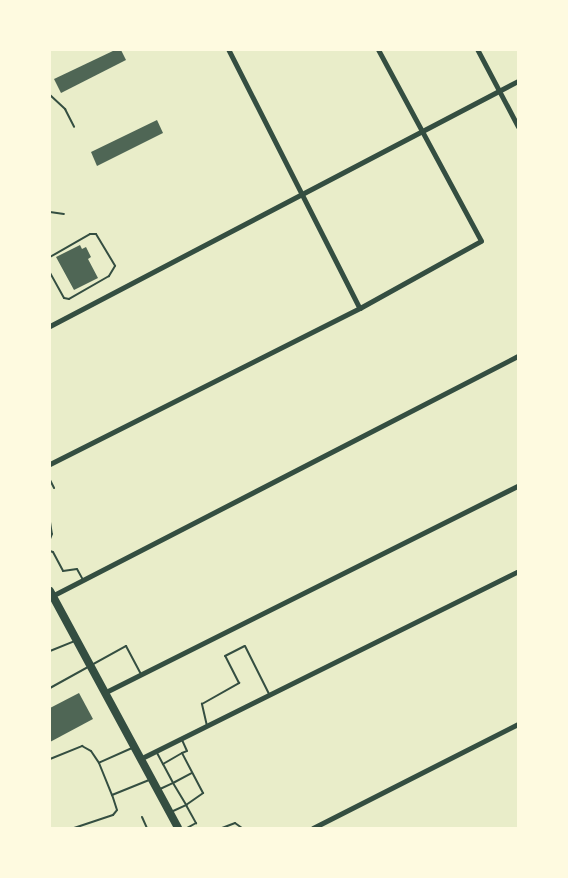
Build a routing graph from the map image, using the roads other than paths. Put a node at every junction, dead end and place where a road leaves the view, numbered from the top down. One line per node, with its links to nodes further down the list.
1 (229, 50): 10 (street)
2 (378, 50): 9 (street)
3 (478, 50): 5 (street)
4 (519, 81): 5 (street)
5 (499, 90): 7 (street); 9 (street)
6 (50, 95): 8 (lane)
7 (519, 126)
8 (74, 127)
9 (422, 133): 10 (street); 17 (street)
10 (304, 195): 17 (street); 18 (street)
11 (50, 212): 12 (lane)
12 (64, 214)
13 (50, 257): 15 (lane)
14 (50, 273): 15 (lane)
15 (53, 281): 16 (lane)
16 (50, 283)
17 (360, 308): 20 (street)
18 (50, 326)
19 (519, 356): 28 (street)
20 (50, 464)
21 (50, 480): 23 (lane)
22 (519, 486): 33 (street)
23 (54, 488)
24 (50, 522): 25 (lane)
25 (50, 539)
26 (50, 551): 28 (lane)
27 (519, 571): 36 (street)
28 (83, 580): 29 (street)
29 (51, 596): 30 (main road)
30 (76, 640): 31 (lane); 32 (main road)
31 (50, 651)
32 (90, 667): 33 (lane); 34 (lane); 35 (main road)
33 (141, 674): 35 (street)
34 (50, 688)
35 (104, 693): 40 (main road)
36 (269, 694): 38 (street); 38 (lane)
37 (519, 724): 65 (street)
38 (207, 726): 39 (street)
39 (181, 738): 41 (street); 42 (lane)
40 (134, 747): 44 (main road); 45 (lane)
41 (156, 751): 44 (street); 46 (lane)
42 (182, 753): 46 (lane); 47 (lane)
43 (50, 759): 45 (lane)
44 (140, 759): 49 (main road)
45 (99, 763): 53 (lane)
46 (163, 764): 50 (lane)
47 (192, 773): 48 (lane); 55 (lane)
48 (183, 778): 50 (lane); 51 (lane)
49 (151, 779): 52 (main road); 53 (lane)
50 (173, 783): 52 (lane); 56 (lane)
51 (186, 783)
52 (158, 791): 57 (main road)
53 (111, 795): 59 (lane)
54 (192, 795): 55 (lane)
55 (194, 800): 56 (lane)
56 (186, 805): 57 (lane); 62 (lane)
57 (169, 813): 61 (main road)
58 (142, 817): 60 (lane)
59 (74, 828)
60 (147, 828)
61 (178, 828)
62 (187, 828)
63 (222, 828): 64 (lane)
64 (242, 828)
65 (313, 828)

